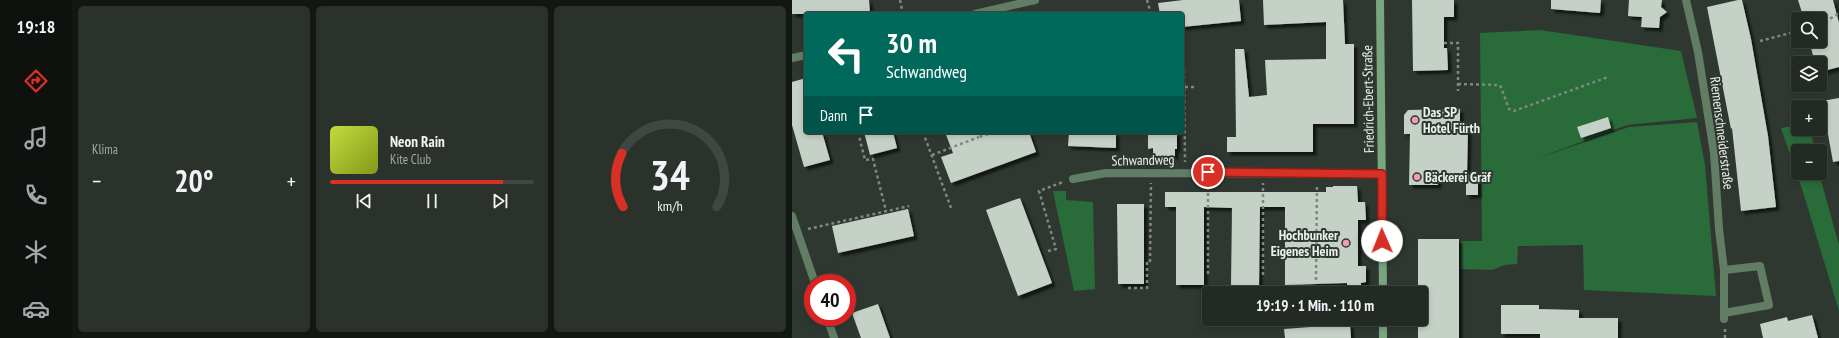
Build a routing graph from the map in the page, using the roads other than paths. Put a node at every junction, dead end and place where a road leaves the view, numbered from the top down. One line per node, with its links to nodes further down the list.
1 (1035, 0): 4 (street)
2 (1380, 0): 7 (street, Friedrich-Ebert-Straße)
3 (1686, 0): 10 (street, Riemenschneiderstraße)
4 (983, 12)
5 (804, 55): 6 (street)
6 (792, 58)
7 (1382, 174): 8 (street, Schwandweg); 12 (street, Friedrich-Ebert-Straße)
8 (1073, 179)
9 (792, 216): 11 (street)
10 (1724, 270): 10 (street, Riemenschneiderstraße)
11 (812, 274)
12 (1383, 286)
13 (830, 326): 15 (street)
14 (1383, 326): 16 (street)
15 (834, 338)
16 (1383, 338)

